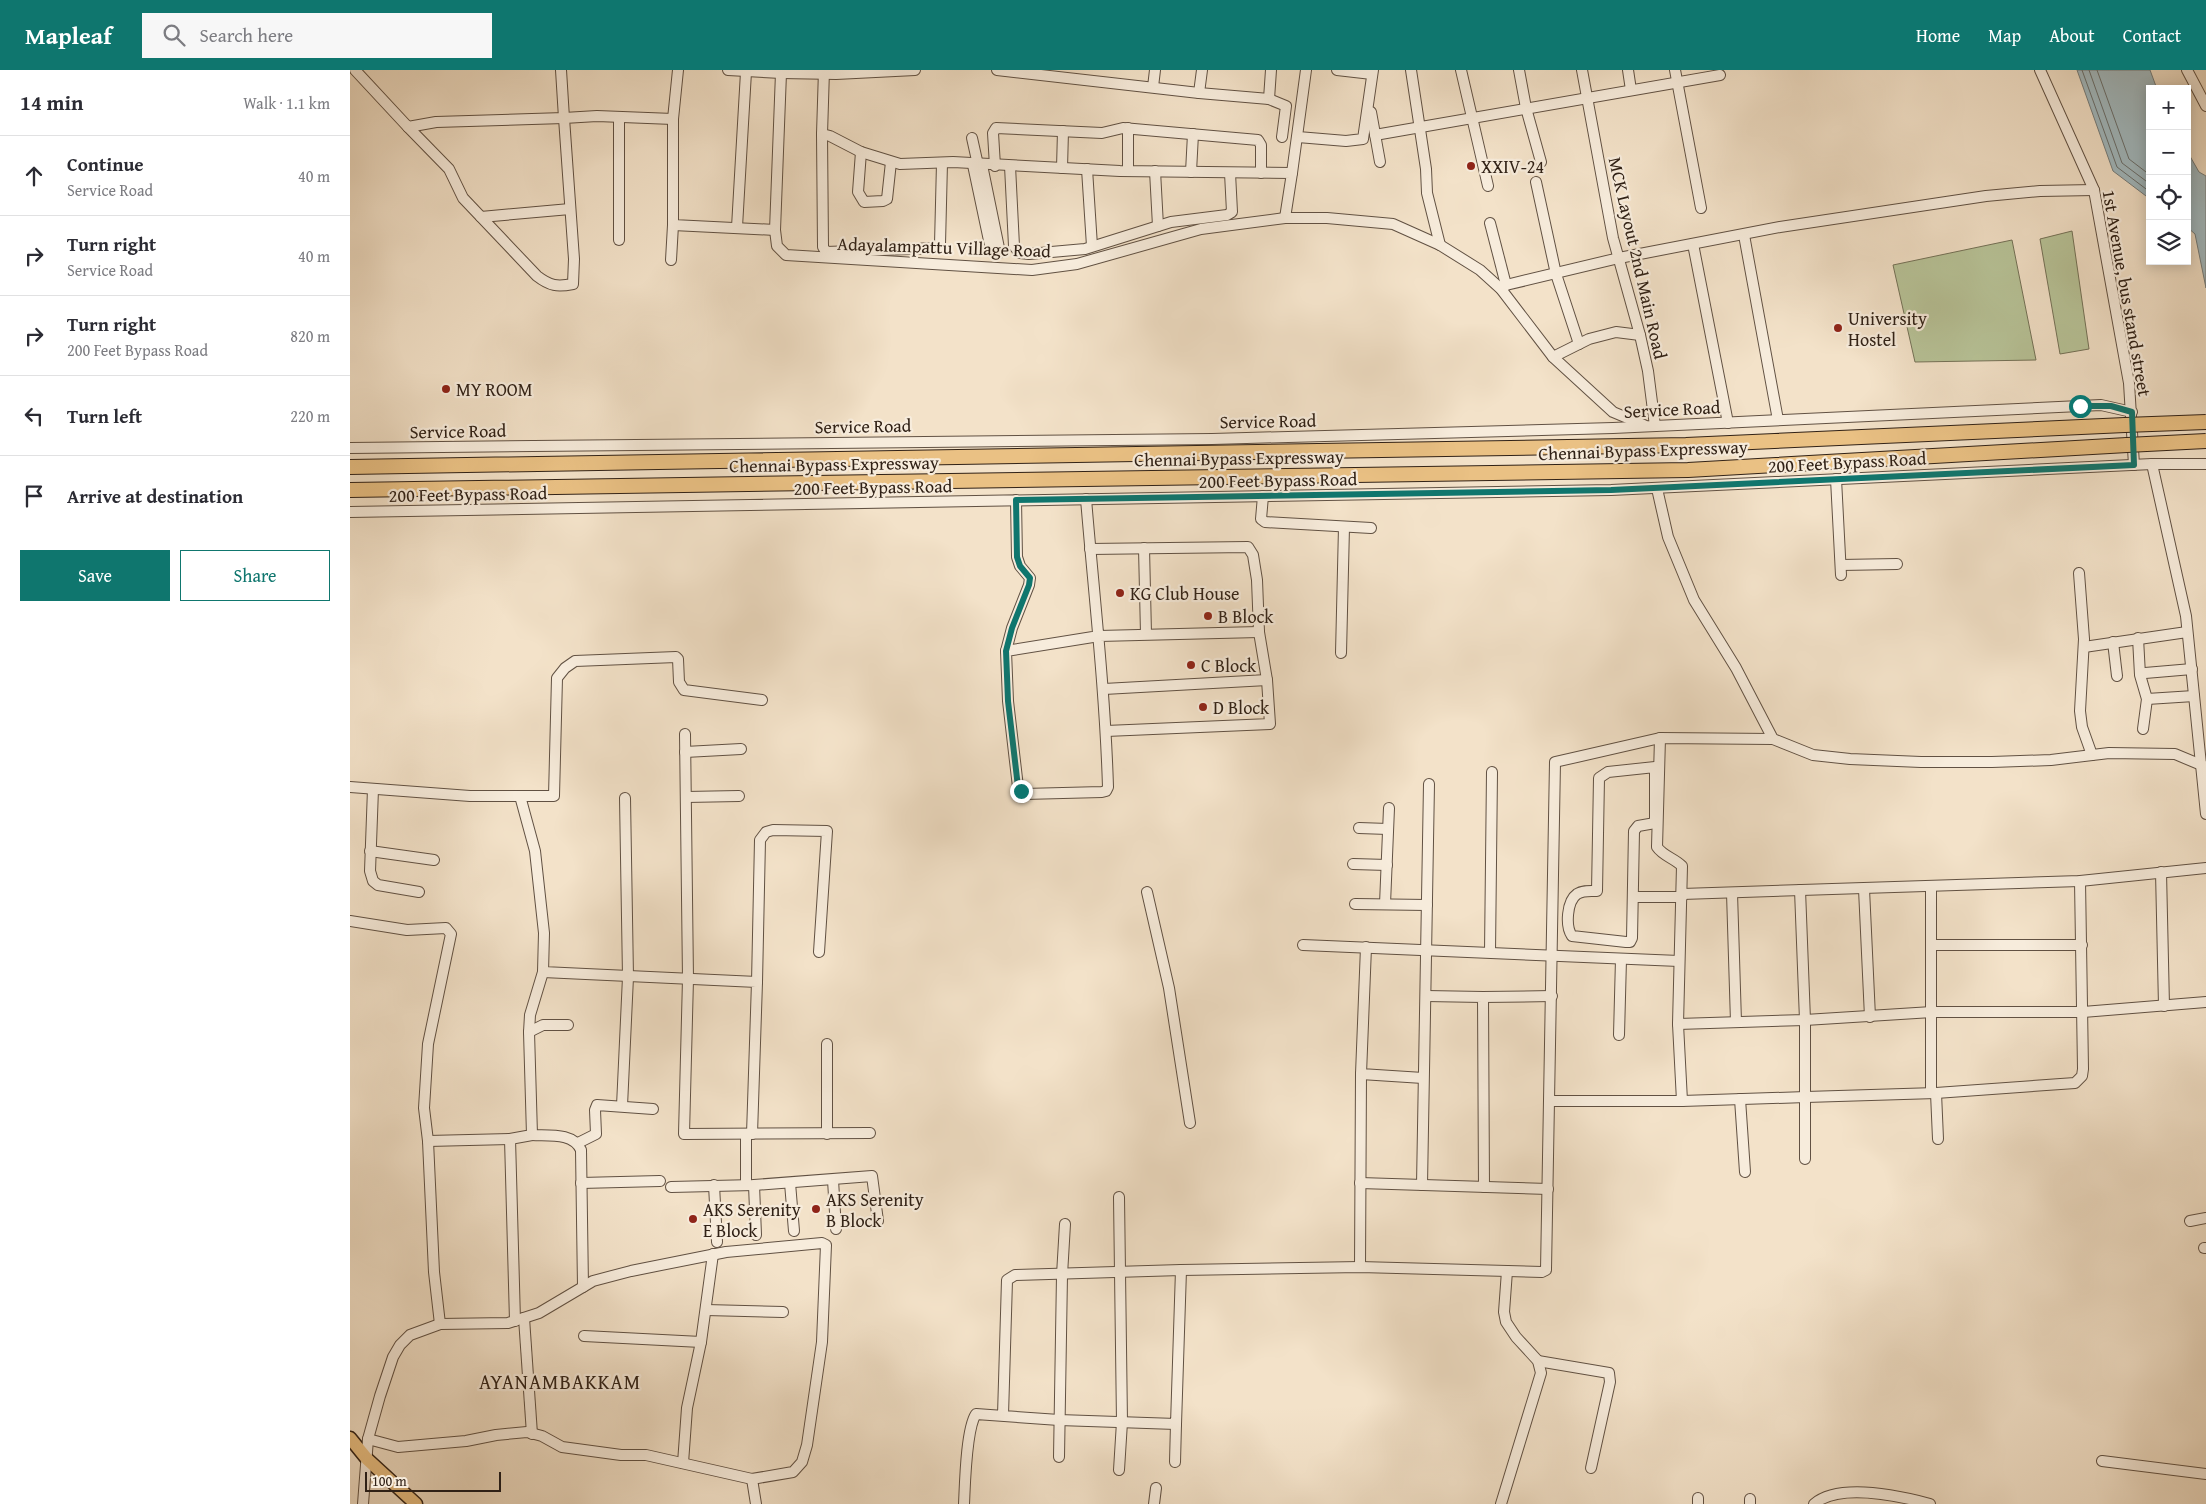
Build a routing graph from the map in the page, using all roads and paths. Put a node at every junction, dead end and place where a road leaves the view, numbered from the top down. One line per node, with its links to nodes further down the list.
1 (355, 70): 41 (street)
2 (561, 70): 37 (street)
3 (678, 70): 40 (street)
4 (728, 70): 21 (street)
5 (915, 70): 20 (street)
6 (997, 70): 23 (street)
7 (1155, 70): 29 (street)
8 (1202, 70): 31 (street)
9 (1271, 70): 33 (street)
10 (1306, 70): 49 (street)
11 (1337, 70): 24 (street)
12 (1411, 70): 43 (street)
13 (1461, 70): 39 (street)
14 (1519, 70): 35 (street)
15 (1582, 70): 32 (street, MCK Layout 2nd Main Road)
16 (1628, 70): 30 (street)
17 (1675, 70): 28 (street)
18 (2040, 70): 69 (street, 1st Avenue, bus stand street)
19 (2187, 70): 34 (street)
20 (871, 71): 22 (street)
21 (746, 72): 25 (street); 77 (street)
22 (824, 72): 25 (street); 45 (street)
23 (1044, 72): 26 (street)
24 (1372, 72): 49 (street)
25 (781, 73): 78 (street, Adayalampattu Village Road)
26 (1098, 75): 29 (street)
27 (1720, 75): 28 (street)
28 (1677, 83): 30 (street); 70 (street)
29 (1153, 86): 31 (street)
30 (1631, 90): 32 (street)
31 (1199, 93): 33 (street)
32 (1587, 97): 35 (street); 84 (street, MCK Layout 2nd Main Road)
33 (1270, 99): 48 (street)
34 (2204, 100)
35 (1526, 108): 39 (street); 54 (street)
36 (1371, 112): 47 (street)
37 (564, 118): 38 (street); 41 (street); 71 (street)
38 (619, 118): 40 (street); 80 (street)
39 (1472, 118): 43 (street); 68 (street)
40 (673, 119): 75 (street)
41 (408, 127): 72 (street)
42 (1128, 128): 44 (street); 46 (street); 61 (street)
43 (1419, 128): 47 (street); 82 (street)
44 (1063, 131): 57 (street); 59 (street)
45 (822, 134): 51 (street); 55 (street)
46 (1192, 134): 63 (street); 65 (street)
47 (1375, 135): 53 (street)
48 (1282, 137)
49 (1298, 137): 66 (street)
50 (972, 138): 56 (street)
51 (860, 152): 52 (street); 52 (street)
52 (891, 162): 55 (street)
53 (1380, 162)
54 (1541, 162)
55 (942, 163): 56 (street)
56 (978, 165): 57 (street); 86 (street)
57 (995, 166): 58 (street)
58 (1010, 166): 59 (street); 83 (street)
59 (1062, 168): 60 (street)
60 (1087, 169): 61 (street); 83 (street)
61 (1128, 171): 62 (street)
62 (1155, 171): 63 (street); 76 (street)
63 (1191, 172): 64 (street)
64 (1230, 173): 65 (street); 76 (street)
65 (1260, 173): 66 (street)
66 (1292, 173): 73 (street)
67 (1536, 182): 87 (street)
68 (1488, 186)
69 (2094, 190): 79 (street); 92 (street, 1st Avenue, bus stand street)
70 (1701, 208)
71 (570, 209): 72 (street); 72 (street)
72 (481, 217)
73 (1285, 218): 82 (street, Adayalampattu Village Road); 86 (street, Adayalampattu Village Road)
74 (1490, 223): 88 (street)
75 (673, 224): 77 (street); 85 (street)
76 (1158, 226): 83 (street)
77 (738, 227): 78 (street)
78 (775, 230): 86 (street, Adayalampattu Village Road)
79 (1744, 235): 81 (street); 93 (street)
80 (619, 240)
81 (1693, 244): 84 (street); 95 (street)
82 (1440, 245): 88 (street, Adayalampattu Village Road)
83 (1092, 246)
84 (1619, 258): 87 (street); 89 (street, MCK Layout 2nd Main Road)
85 (671, 260)
86 (1000, 268)
87 (1556, 274): 88 (street); 90 (street)
88 (1503, 287): 91 (street, Adayalampattu Village Road)
89 (1640, 335): 90 (street); 96 (street, MCK Layout 2nd Main Road)
90 (1578, 344): 91 (street)
91 (1553, 357): 96 (street, Adayalampattu Village Road)
92 (2132, 412): 93 (street, Service Road); 101 (street)
93 (1778, 420): 95 (street, Service Road)
94 (2206, 422): 102 (highway, Chennai Bypass Expressway, bridge)
95 (1728, 423): 96 (street, Service Road)
96 (1651, 427): 98 (street, Service Road)
97 (2206, 441): 105 (highway, Chennai Bypass Expressway, bridge)
98 (350, 448)
99 (2152, 464): 100 (street, 200 Feet Bypass Road); 101 (street, 200 Feet Bypass Road); 117 (street)
100 (2206, 464)
101 (2134, 465): 103 (street, 200 Feet Bypass Road)
102 (350, 467)
103 (1836, 479): 104 (street, 200 Feet Bypass Road); 114 (street)
104 (1658, 488): 106 (street, 200 Feet Bypass Road); 137 (street)
105 (350, 490)
106 (1263, 496): 107 (street, 200 Feet Bypass Road); 110 (street)
107 (1086, 499): 108 (street, 200 Feet Bypass Road); 113 (street)
108 (1016, 500): 109 (street, 200 Feet Bypass Road); 123 (street)
109 (350, 512)
110 (1344, 527): 111 (street); 124 (street)
111 (1371, 528)
112 (1144, 548): 113 (street); 116 (street); 118 (street)
113 (1090, 550): 119 (street)
114 (1897, 564)
115 (2079, 574): 122 (street)
116 (1259, 632): 118 (street); 128 (street)
117 (2187, 632): 120 (street); 125 (street)
118 (1146, 634): 119 (street)
119 (1099, 636): 123 (street); 129 (street)
120 (2138, 638): 121 (street); 131 (street)
121 (2113, 642): 122 (street); 127 (street)
122 (2084, 647): 140 (street)
123 (1006, 651): 134 (street)
124 (1341, 654)
125 (2192, 669): 126 (street); 130 (street)
126 (2145, 673)
127 (2117, 676)
128 (1267, 680): 129 (street); 134 (street)
129 (1104, 689): 134 (street)
130 (2194, 696): 131 (street); 141 (street)
131 (2147, 699): 133 (street)
132 (762, 700): 146 (street)
133 (2143, 729)
134 (1106, 731)
135 (685, 734): 139 (street)
136 (1660, 738): 137 (street); 167 (street); 173 (street)
137 (1773, 739): 140 (street)
138 (741, 748): 139 (street)
139 (685, 752): 148 (street)
140 (2092, 755): 141 (street)
141 (2203, 766): 151 (street)
142 (1492, 772): 181 (street)
143 (1429, 784): 171 (street)
144 (350, 787): 145 (street)
145 (373, 789): 146 (street); 154 (street)
146 (520, 796): 185 (street)
147 (739, 796): 148 (street)
148 (686, 797): 187 (street)
149 (625, 798): 186 (street)
150 (1388, 808): 153 (street)
151 (2206, 814)
152 (1358, 828): 153 (street)
153 (1388, 829): 157 (street)
154 (370, 851): 155 (street); 164 (street)
155 (434, 860)
156 (1352, 864): 157 (street)
157 (1386, 865): 170 (street)
158 (2206, 868): 159 (street)
159 (2161, 872): 160 (street); 193 (street)
160 (2080, 880): 161 (street); 177 (street)
161 (1931, 886): 162 (street); 176 (street)
162 (1864, 889): 163 (street); 196 (street)
163 (1800, 890): 166 (street); 197 (street)
164 (419, 892)
165 (1148, 892): 213 (street)
166 (1732, 893): 167 (street); 198 (street)
167 (1682, 896): 168 (street); 184 (street)
168 (1633, 897): 174 (street); 174 (street)
169 (1355, 904): 170 (street)
170 (1385, 904): 171 (street)
171 (1427, 905): 179 (street)
172 (350, 921): 220 (street)
173 (1552, 930): 174 (street); 182 (street)
174 (1569, 930)
175 (1303, 945): 178 (street)
176 (1931, 945): 177 (street); 194 (street)
177 (2082, 945): 195 (street)
178 (1366, 947): 179 (street); 204 (street)
179 (1426, 950): 181 (street); 189 (street)
180 (818, 952): 188 (street)
181 (1490, 952): 182 (street)
182 (1552, 956): 183 (street); 190 (street)
183 (1621, 959): 184 (street); 202 (street)
184 (1679, 961): 199 (street)
185 (544, 972): 186 (street); 201 (street)
186 (628, 978): 187 (street); 211 (street)
187 (688, 979): 188 (street); 215 (street)
188 (757, 982): 215 (street)
189 (1426, 996): 191 (street); 205 (street)
190 (1552, 996): 191 (street); 209 (street)
191 (1483, 997): 233 (street)
192 (2206, 1002): 193 (street)
193 (2164, 1006): 195 (street)
194 (1932, 1012): 195 (street); 196 (street); 206 (street)
195 (2084, 1012): 206 (street)
196 (1870, 1017): 197 (street)
197 (1805, 1020): 198 (street); 207 (street)
198 (1736, 1022): 199 (street)
199 (1678, 1024): 210 (street)
200 (568, 1025): 201 (street)
201 (529, 1032): 214 (street)
202 (1619, 1034)
203 (827, 1044): 216 (street)
204 (1361, 1074): 205 (street); 228 (street)
205 (1423, 1078): 231 (street)
206 (1934, 1093): 207 (street); 219 (street)
207 (1806, 1097): 208 (street); 222 (street)
208 (1740, 1099): 210 (street); 223 (street)
209 (1550, 1101): 210 (street); 234 (street)
210 (1682, 1101)
211 (622, 1106): 212 (street); 221 (street)
212 (652, 1109)
213 (1190, 1123)
214 (532, 1134): 218 (street); 221 (street)
215 (749, 1134): 216 (street); 230 (street)
216 (827, 1134): 217 (street)
217 (870, 1134)
218 (510, 1138): 220 (street); 253 (street)
219 (1938, 1139)
220 (428, 1140): 254 (street)
221 (578, 1143): 226 (street)
222 (1805, 1159)
223 (1745, 1172)
224 (834, 1180): 227 (street); 238 (street); 240 (street)
225 (660, 1181): 226 (street)
226 (581, 1183): 250 (street)
227 (790, 1183): 230 (street); 241 (street)
228 (1360, 1183): 231 (street); 245 (street)
229 (714, 1185): 230 (street); 232 (street); 243 (street)
230 (750, 1185): 242 (street)
231 (1422, 1185): 233 (street)
232 (671, 1187)
233 (1484, 1187): 234 (street)
234 (1548, 1189): 248 (street)
235 (1119, 1197): 247 (street)
236 (2206, 1218): 237 (street)
237 (2190, 1221)
238 (878, 1222)
239 (1065, 1224): 249 (street)
240 (836, 1228)
241 (794, 1231)
242 (756, 1235)
243 (718, 1242)
244 (713, 1254): 250 (street); 251 (street); 273 (street)
245 (1360, 1266): 246 (street); 248 (street)
246 (1181, 1270): 247 (street); 261 (street)
247 (1119, 1271): 249 (street); 260 (street)
248 (1507, 1271): 257 (street)
249 (1062, 1275): 258 (street); 259 (street)
250 (583, 1287): 253 (street)
251 (706, 1310): 252 (street); 256 (street)
252 (783, 1312)
253 (520, 1319): 254 (street); 262 (street)
254 (440, 1324): 263 (street)
255 (584, 1336): 256 (street)
256 (701, 1342): 269 (street)
257 (1538, 1361): 270 (street); 280 (street)
258 (1003, 1416): 259 (street); 278 (street)
259 (1059, 1420): 260 (street); 265 (street)
260 (1122, 1422): 261 (street); 271 (street)
261 (1176, 1424): 268 (street)
262 (532, 1434): 263 (street); 269 (street)
263 (368, 1439): 266 (street)
264 (351, 1440): 266 (main road)
265 (1058, 1457)
266 (367, 1460): 275 (street); 276 (main road)
267 (2102, 1461): 272 (street)
268 (1176, 1462)
269 (683, 1463): 273 (street)
270 (1591, 1468)
271 (1119, 1470)
272 (2206, 1474)
273 (752, 1479): 277 (street)
274 (1156, 1488): 279 (street)
275 (363, 1504)
276 (416, 1504)
277 (756, 1504)
278 (964, 1504)
279 (1154, 1504)
280 (1501, 1504)
281 (1814, 1504): 282 (street)
282 (1930, 1504)

